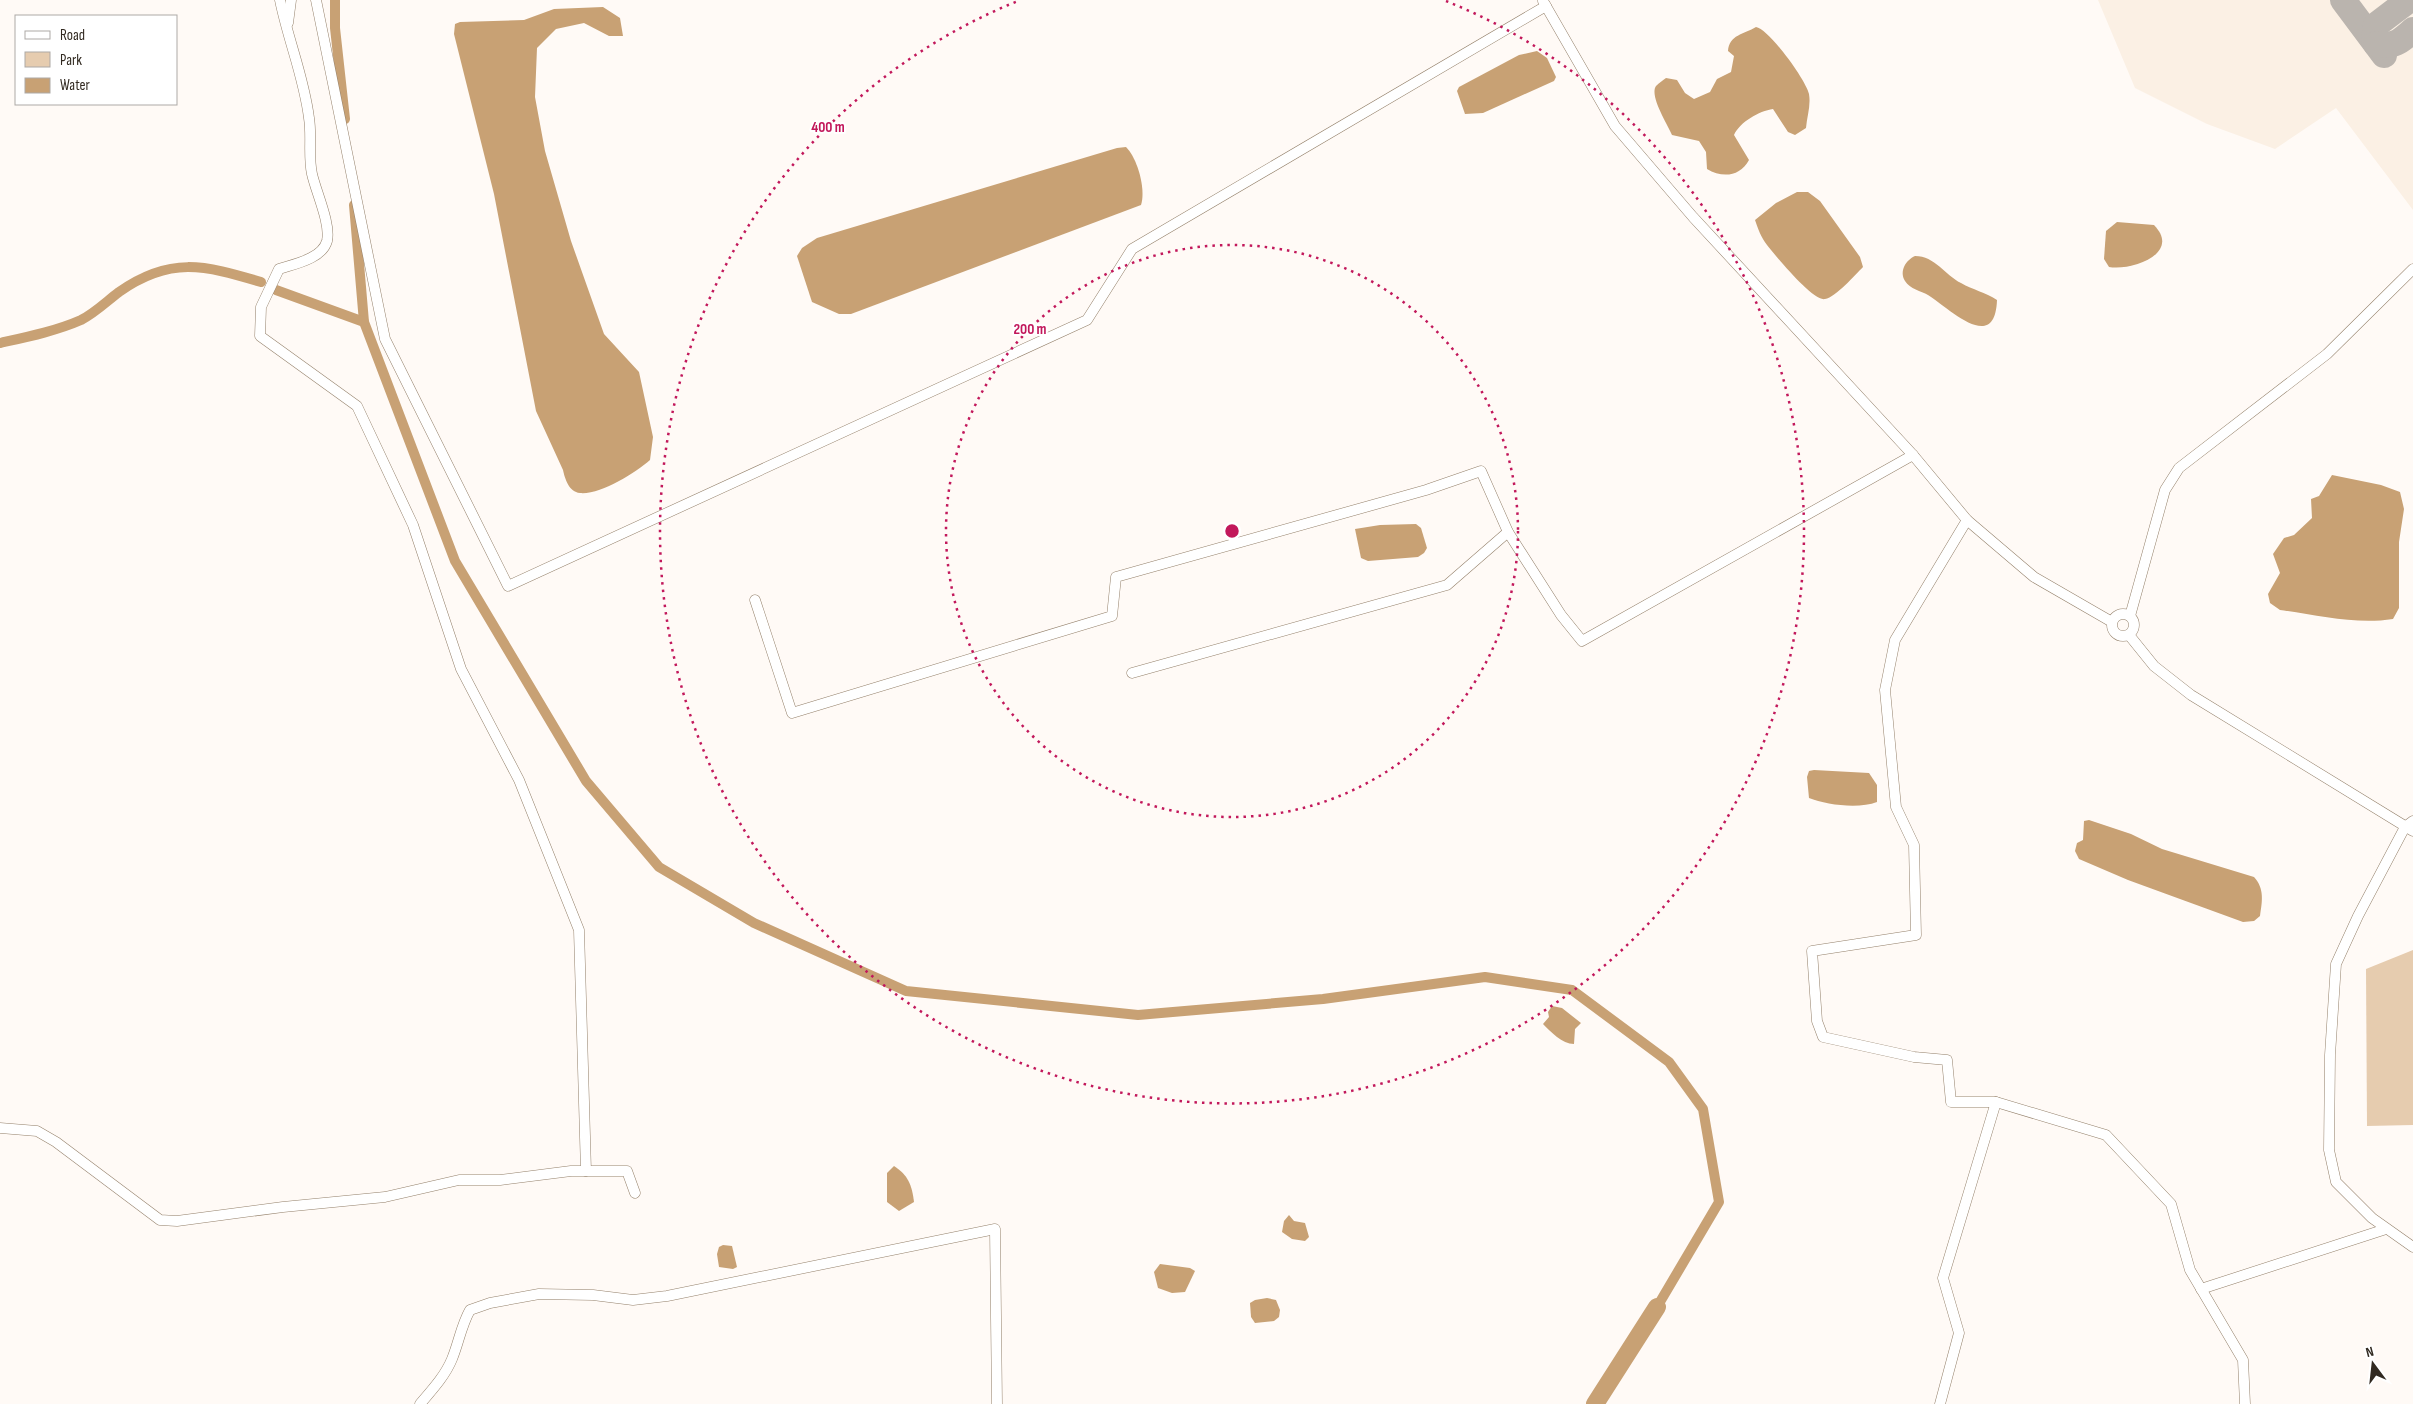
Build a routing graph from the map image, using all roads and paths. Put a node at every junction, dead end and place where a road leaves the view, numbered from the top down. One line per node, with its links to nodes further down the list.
1 (280, 0): 5 (street)
2 (291, 0): 5 (street)
3 (316, 0): 4 (street)
4 (1544, 3): 7 (street)
5 (286, 34): 18 (street)
6 (2413, 269): 11 (street)
7 (1913, 455): 8 (street); 9 (street)
8 (1967, 520): 12 (street); 16 (street)
9 (1508, 532): 10 (street); 14 (street)
10 (755, 600)
11 (2130, 616): 12 (street); 13 (street)
12 (2112, 622): 13 (street)
13 (2129, 634): 15 (street)
14 (1132, 673)
15 (2410, 826): 20 (street)
16 (1996, 1102): 22 (street); 25 (street)
17 (0, 1128): 18 (street)
18 (586, 1171): 19 (street)
19 (635, 1193)
20 (2386, 1229): 21 (street); 22 (street)
21 (2413, 1247)
22 (2201, 1289): 26 (street)
23 (420, 1404): 24 (street)
24 (997, 1404)
25 (1940, 1404)
26 (2245, 1404)

